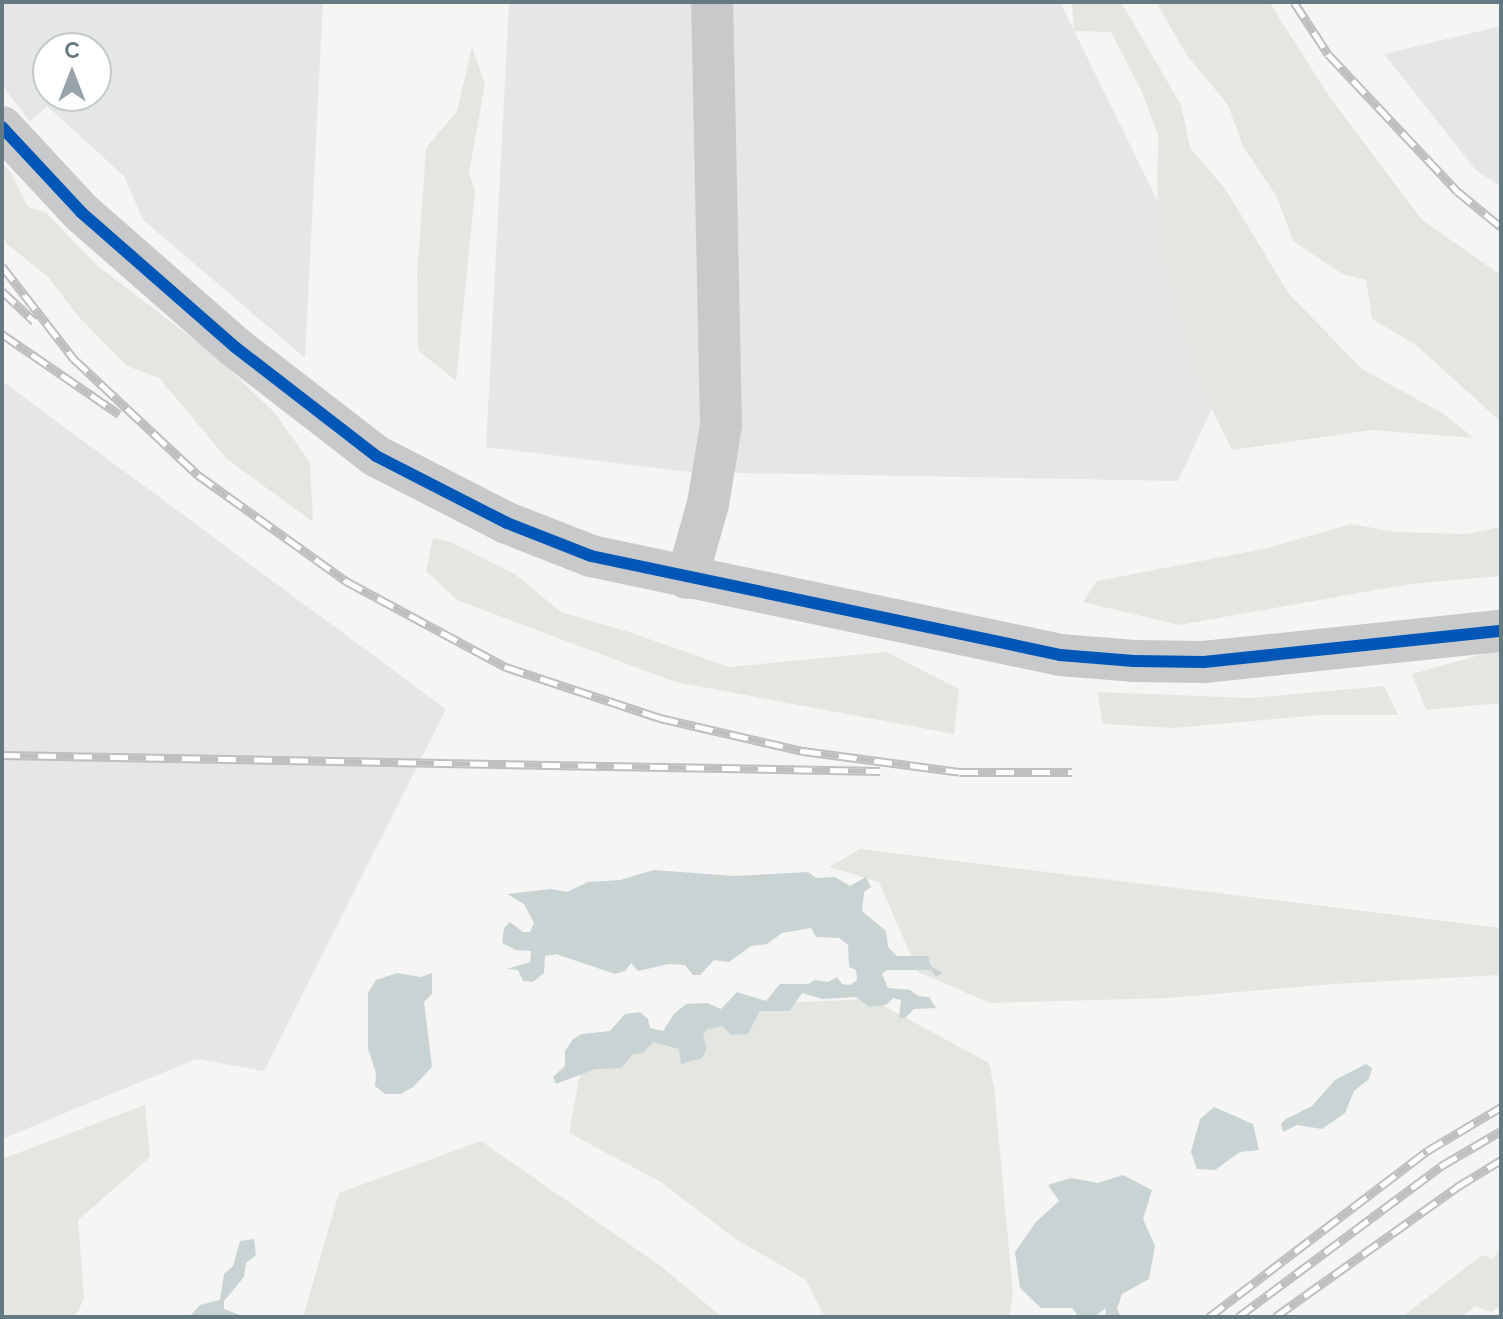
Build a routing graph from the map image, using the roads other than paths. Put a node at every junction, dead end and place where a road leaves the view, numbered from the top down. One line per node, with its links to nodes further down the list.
1 (712, 2): 3 (street)
2 (2, 127): 3 (street)
3 (687, 578): 4 (street)
4 (1501, 631)

